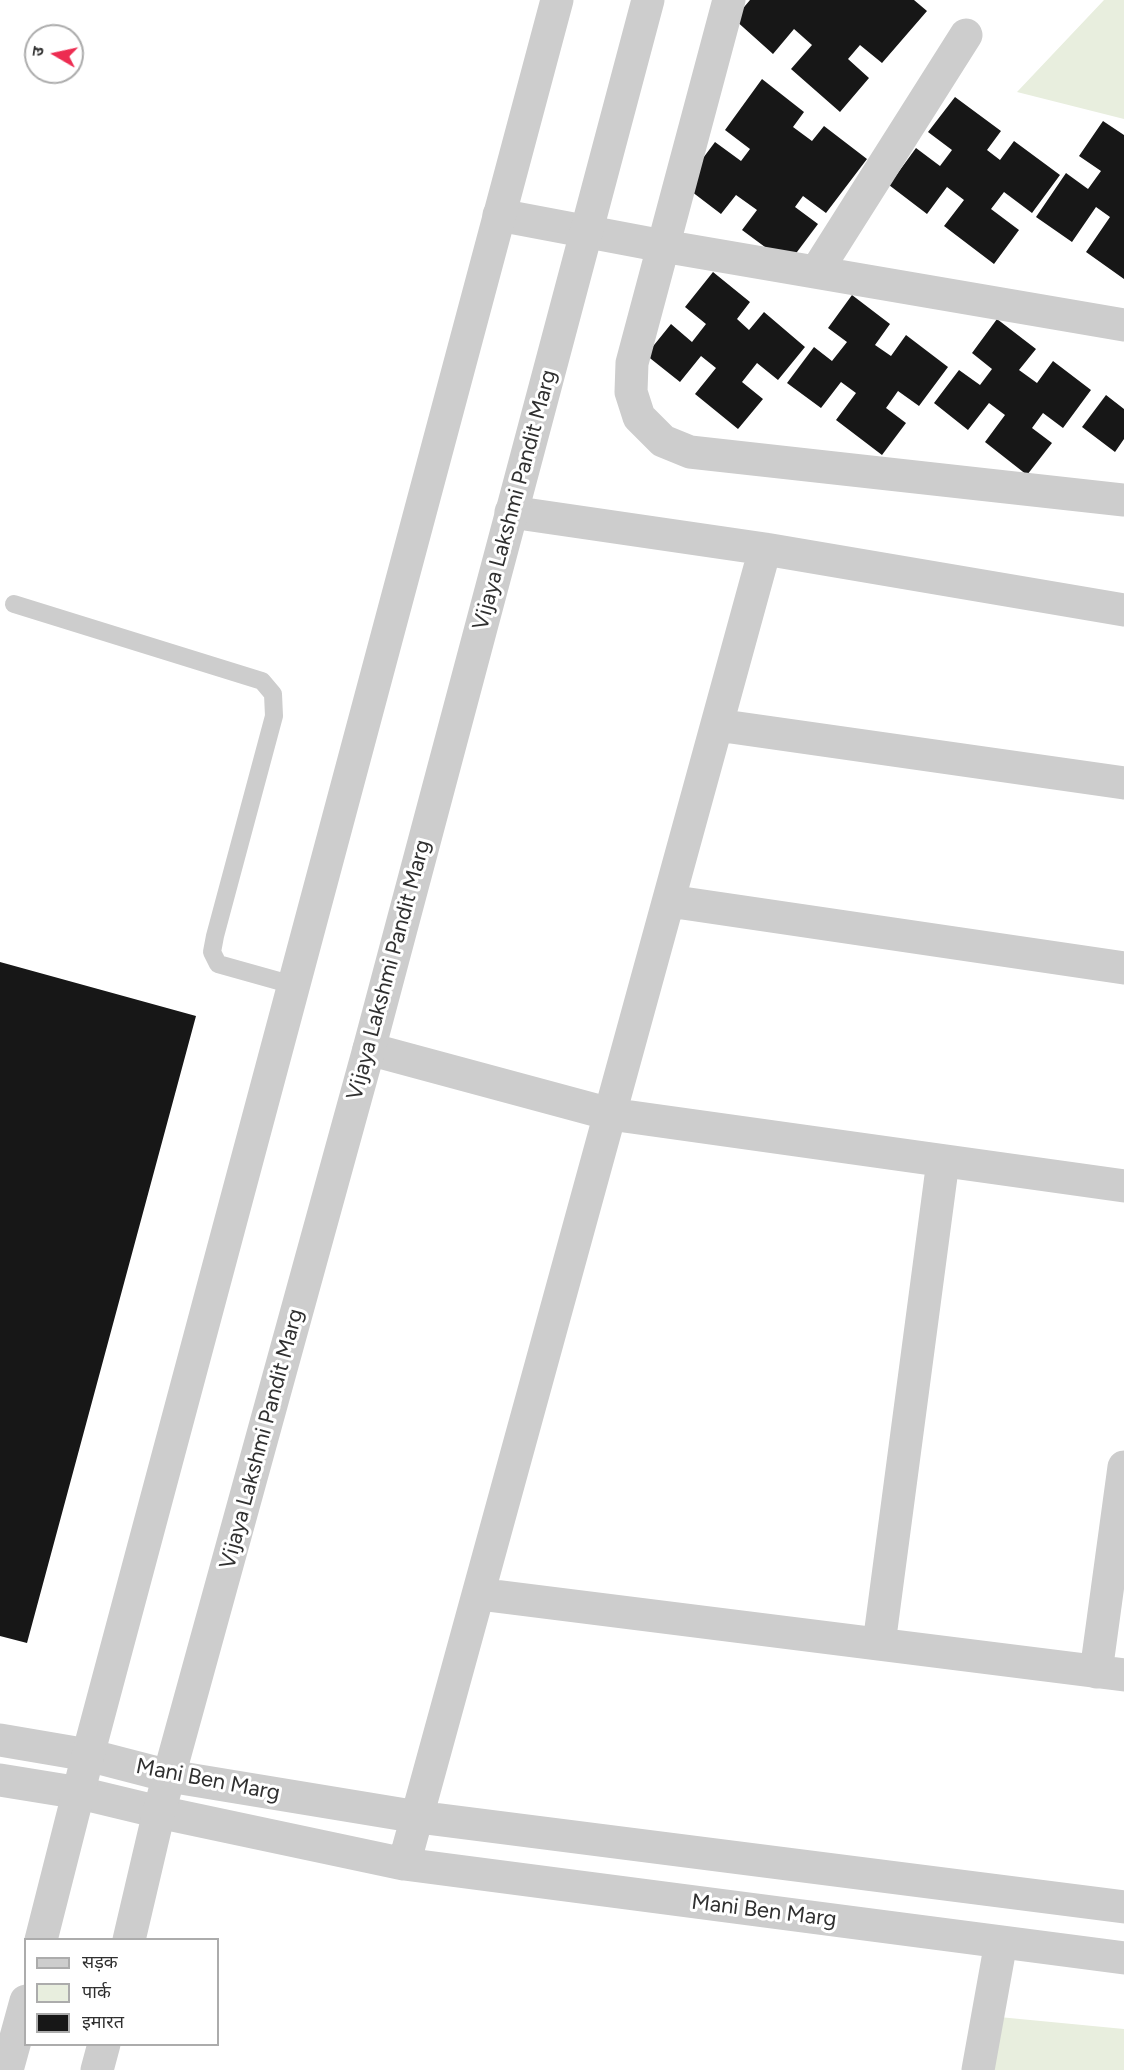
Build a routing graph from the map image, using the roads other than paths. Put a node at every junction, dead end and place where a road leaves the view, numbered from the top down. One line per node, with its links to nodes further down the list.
1 (557, 0): 5 (street)
2 (648, 0): 6 (street, Vijaya Lakshmi Pandit Marg)
3 (729, 0): 7 (street)
4 (966, 35): 8 (street)
5 (500, 215): 6 (street); 19 (street)
6 (587, 230): 7 (street); 11 (street, Vijaya Lakshmi Pandit Marg)
7 (663, 246): 8 (street); 10 (street)
8 (816, 272): 9 (street)
9 (1124, 325)
10 (1124, 500)
11 (511, 512): 12 (street); 20 (street, Vijaya Lakshmi Pandit Marg)
12 (765, 549): 14 (street); 15 (street)
13 (14, 604): 19 (lane)
14 (1124, 610)
15 (717, 725): 16 (street); 17 (street)
16 (1124, 783)
17 (669, 901): 18 (street); 21 (street)
18 (1124, 968)
19 (293, 985): 29 (street)
20 (369, 1049): 21 (street); 30 (street, Vijaya Lakshmi Pandit Marg)
21 (610, 1114): 22 (street); 25 (street)
22 (944, 1161): 23 (street); 26 (street)
23 (1124, 1186)
24 (1124, 1467): 27 (street)
25 (479, 1594): 26 (street); 34 (street)
26 (879, 1644): 27 (street)
27 (1110, 1674)
28 (0, 1740): 29 (street, Mani Ben Marg)
29 (88, 1755): 30 (street, Mani Ben Marg); 32 (street)
30 (170, 1776): 33 (street, Vijaya Lakshmi Pandit Marg); 34 (street, Mani Ben Marg)
31 (0, 1780): 32 (street, Mani Ben Marg)
32 (80, 1793): 33 (street, Mani Ben Marg); 37 (street)
33 (159, 1812): 35 (street, Mani Ben Marg); 38 (street, Vijaya Lakshmi Pandit Marg)
34 (418, 1817): 35 (street); 36 (street, Mani Ben Marg)
35 (404, 1864): 39 (street, Mani Ben Marg)
36 (1124, 1906)
37 (42, 1938)
38 (129, 1938)
39 (1001, 1942): 40 (street, Mani Ben Marg); 45 (street)
40 (1124, 1958)
41 (24, 2008): 43 (street)
42 (103, 2046): 44 (street)
43 (7, 2070)
44 (97, 2070)
45 (978, 2070)

